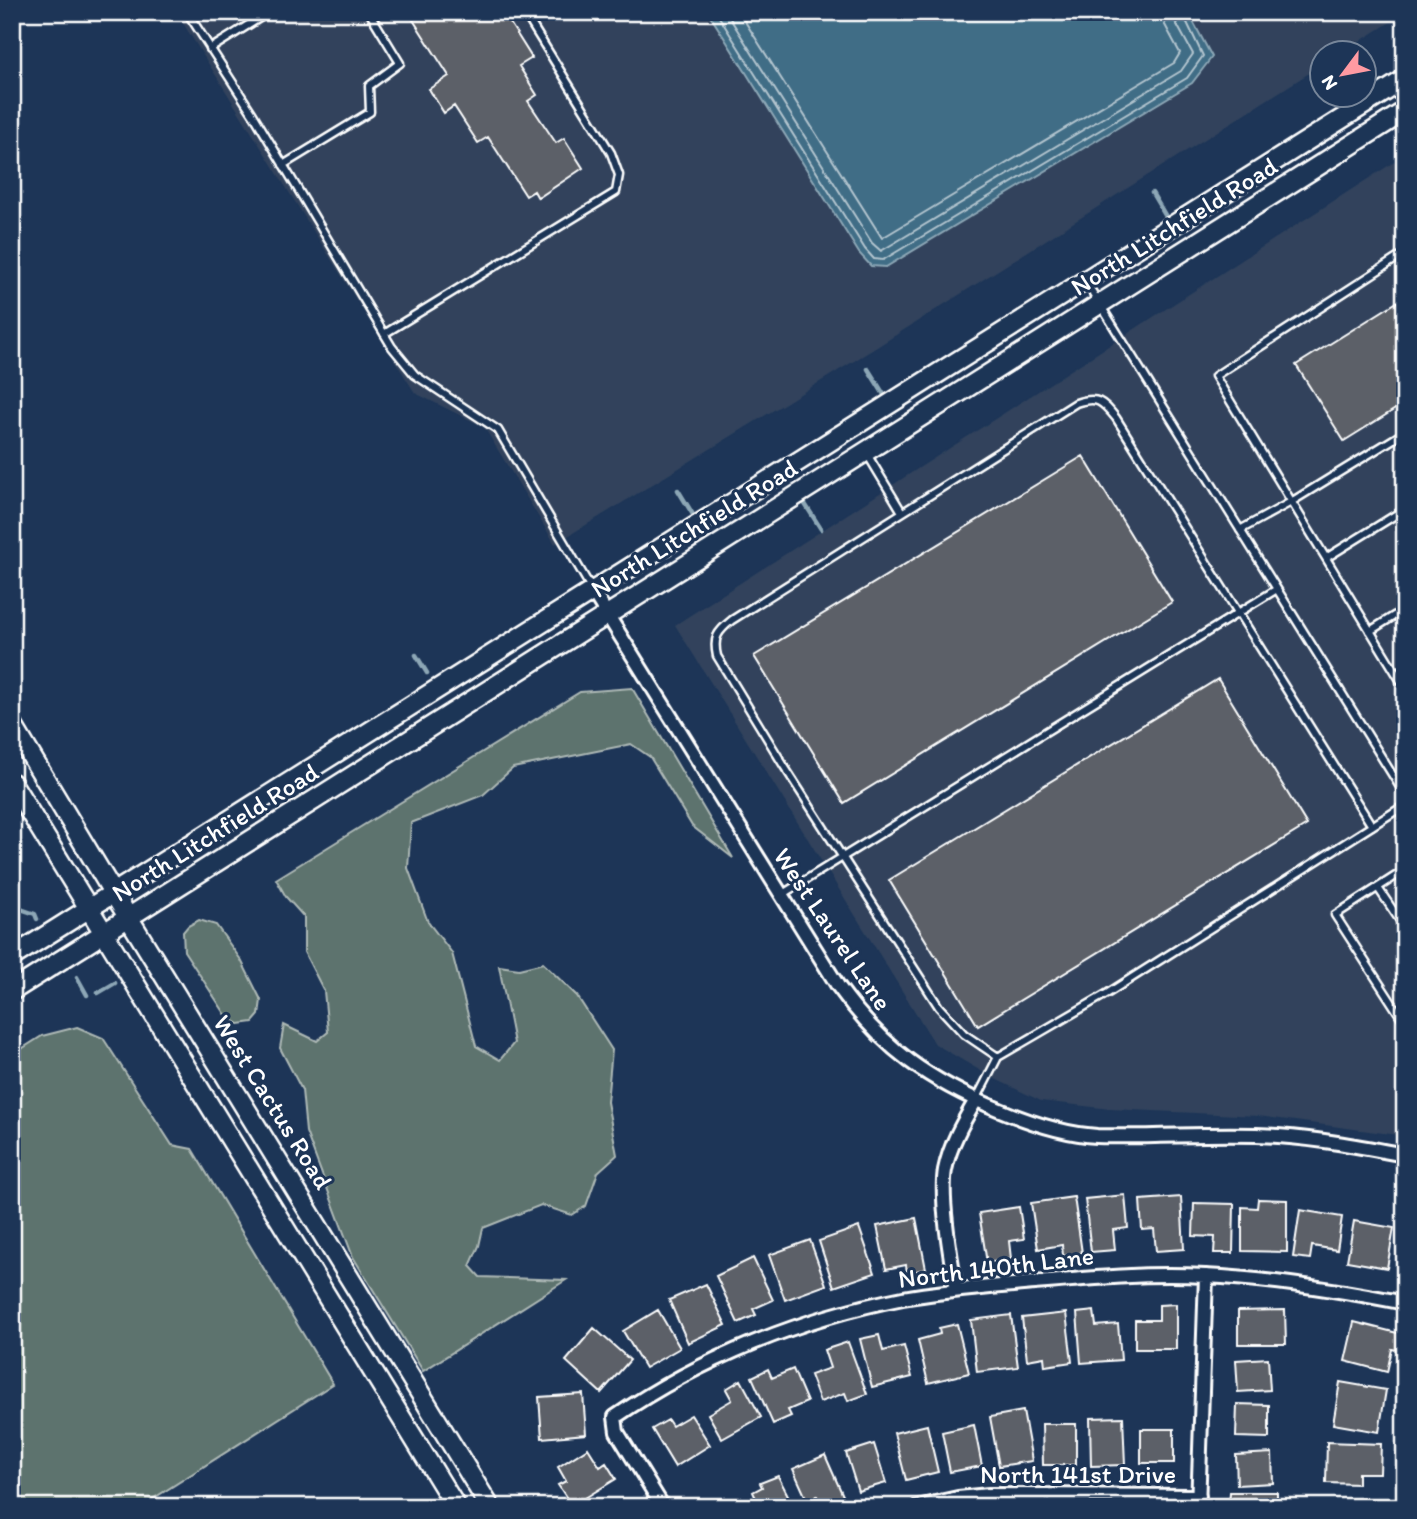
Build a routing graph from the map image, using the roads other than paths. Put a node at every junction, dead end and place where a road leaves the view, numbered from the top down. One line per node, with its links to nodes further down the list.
1 (187, 12): 5 (lane)
2 (269, 12): 5 (lane)
3 (369, 12): 8 (lane)
4 (524, 12): 12 (lane)
5 (211, 49): 8 (lane)
6 (1405, 79): 10 (main road, North Litchfield Road)
7 (1402, 118): 11 (main road, North Litchfield Road)
8 (283, 165): 12 (lane)
9 (1405, 253): 15 (lane)
10 (1085, 280): 11 (lane); 21 (main road, North Litchfield Road)
11 (1100, 304): 14 (main road, North Litchfield Road); 18 (lane)
12 (384, 334): 21 (lane)
13 (1405, 432): 15 (lane)
14 (865, 452): 17 (lane); 24 (main road, North Litchfield Road)
15 (1291, 502): 18 (lane); 19 (lane)
16 (1405, 509): 19 (lane)
17 (902, 512): 23 (lane); 32 (lane)
18 (1240, 530): 20 (lane)
19 (1326, 558): 25 (lane)
20 (1277, 589): 23 (lane); 29 (lane)
21 (592, 590): 24 (street, West Laurel Lane); 35 (main road, North Litchfield Road)
22 (1405, 609): 25 (lane)
23 (1238, 612): 31 (lane); 32 (lane)
24 (607, 614): 36 (street, West Laurel Lane); 38 (main road, North Litchfield Road)
25 (1370, 631): 26 (lane)
26 (1405, 688)
27 (12, 724): 35 (main road, West Cactus Road)
28 (12, 783): 37 (main road)
29 (1405, 795)
30 (1405, 805): 31 (lane)
31 (1372, 826): 44 (lane)
32 (842, 857): 36 (lane); 44 (lane)
33 (1405, 870): 34 (lane)
34 (1378, 888): 39 (lane); 43 (lane)
35 (114, 894): 37 (main road, North Litchfield Road); 38 (main road, West Cactus Road)
36 (781, 895): 45 (street, West Laurel Lane)
37 (89, 910): 40 (main road); 41 (main road, North Litchfield Road)
38 (128, 918): 40 (main road, North Litchfield Road); 53 (main road, West Cactus Road)
39 (1405, 928)
40 (104, 933): 42 (main road, North Litchfield Road); 52 (main road)
41 (12, 957)
42 (12, 991)
43 (1405, 1023)
44 (998, 1057): 45 (lane)
45 (976, 1100): 46 (street, West Laurel Lane); 48 (street)
46 (1405, 1155)
47 (1206, 1276): 48 (street, North 140th Lane); 49 (street, North 140th Lane); 50 (street)
48 (956, 1290): 54 (street, North 140th Lane)
49 (1405, 1303)
50 (1199, 1501): 51 (street, North 141st Drive)
51 (959, 1502): 55 (street, North 141st Drive)
52 (456, 1507)
53 (490, 1507)
54 (663, 1507)
55 (917, 1507)

